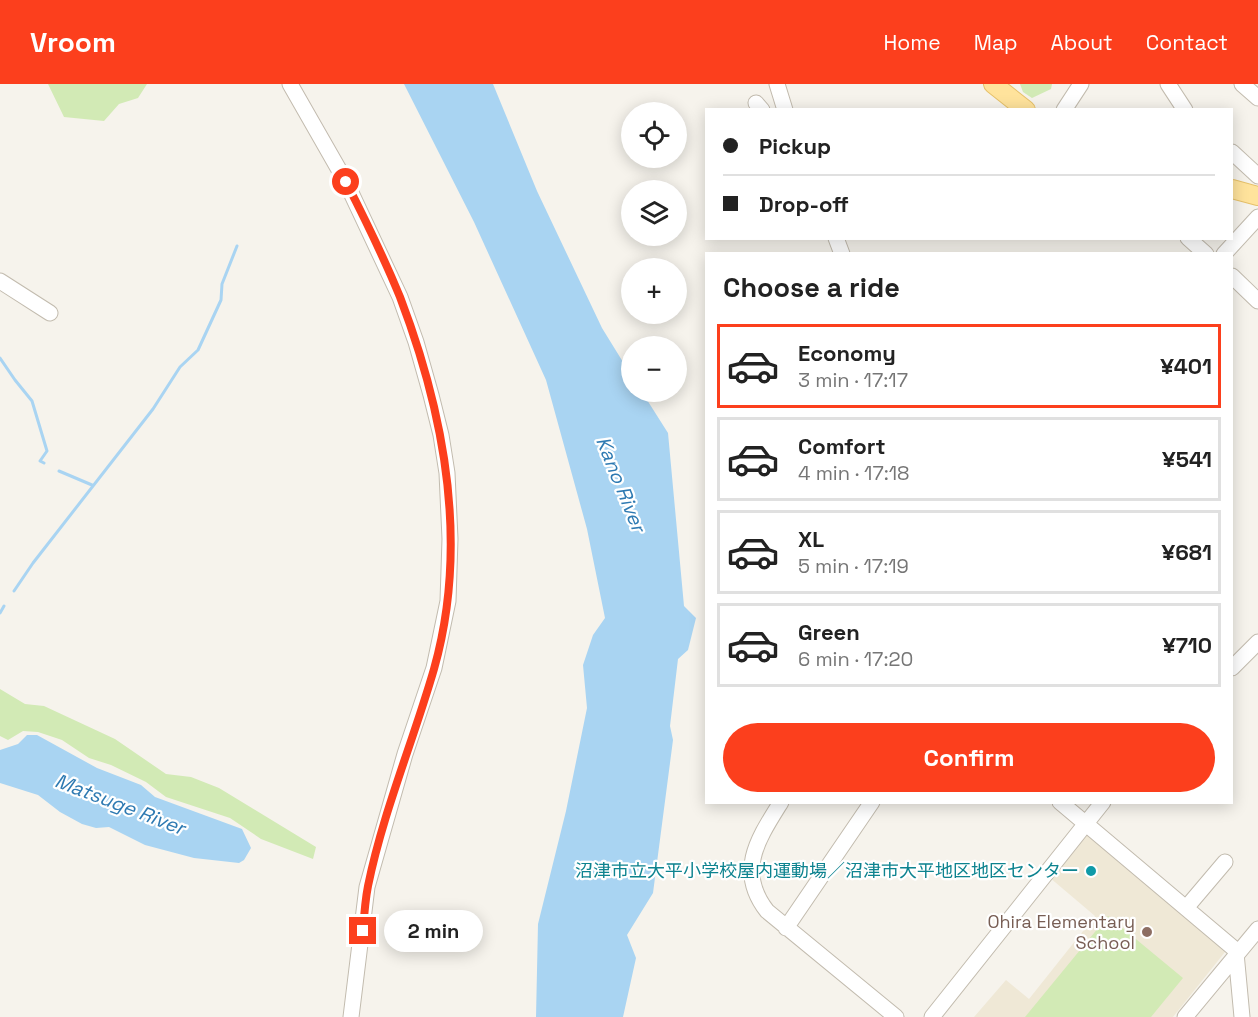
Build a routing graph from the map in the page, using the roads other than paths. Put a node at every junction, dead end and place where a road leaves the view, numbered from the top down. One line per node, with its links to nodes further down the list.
1 (290, 84): 36 (street)
2 (777, 84): 8 (street)
3 (1080, 84): 10 (street)
4 (1168, 84): 11 (street)
5 (1242, 84): 7 (street)
6 (996, 85): 9 (main road)
7 (1258, 98)
8 (784, 108)
9 (1024, 108)
10 (1065, 108)
11 (1184, 108)
12 (1233, 153): 13 (street)
13 (1258, 176)
14 (1233, 189): 15 (main road)
15 (1258, 196)
16 (1258, 217): 19 (street)
17 (1190, 240): 18 (street)
18 (1204, 252)
19 (1226, 252)
20 (0, 281): 23 (street)
21 (1234, 282): 22 (street)
22 (1258, 301)
23 (50, 313)
24 (1258, 642): 25 (street)
25 (1233, 667)
26 (780, 804): 33 (street)
27 (871, 804): 33 (street)
28 (1062, 804): 30 (street)
29 (1101, 804): 30 (street)
30 (1085, 824): 32 (street); 38 (street)
31 (1225, 862): 32 (street)
32 (1186, 908): 35 (street)
33 (786, 928): 37 (street)
34 (1258, 928): 35 (street)
35 (1237, 952): 39 (street); 40 (street)
36 (351, 1017)
37 (896, 1017)
38 (932, 1017)
39 (1185, 1017)
40 (1242, 1017)

